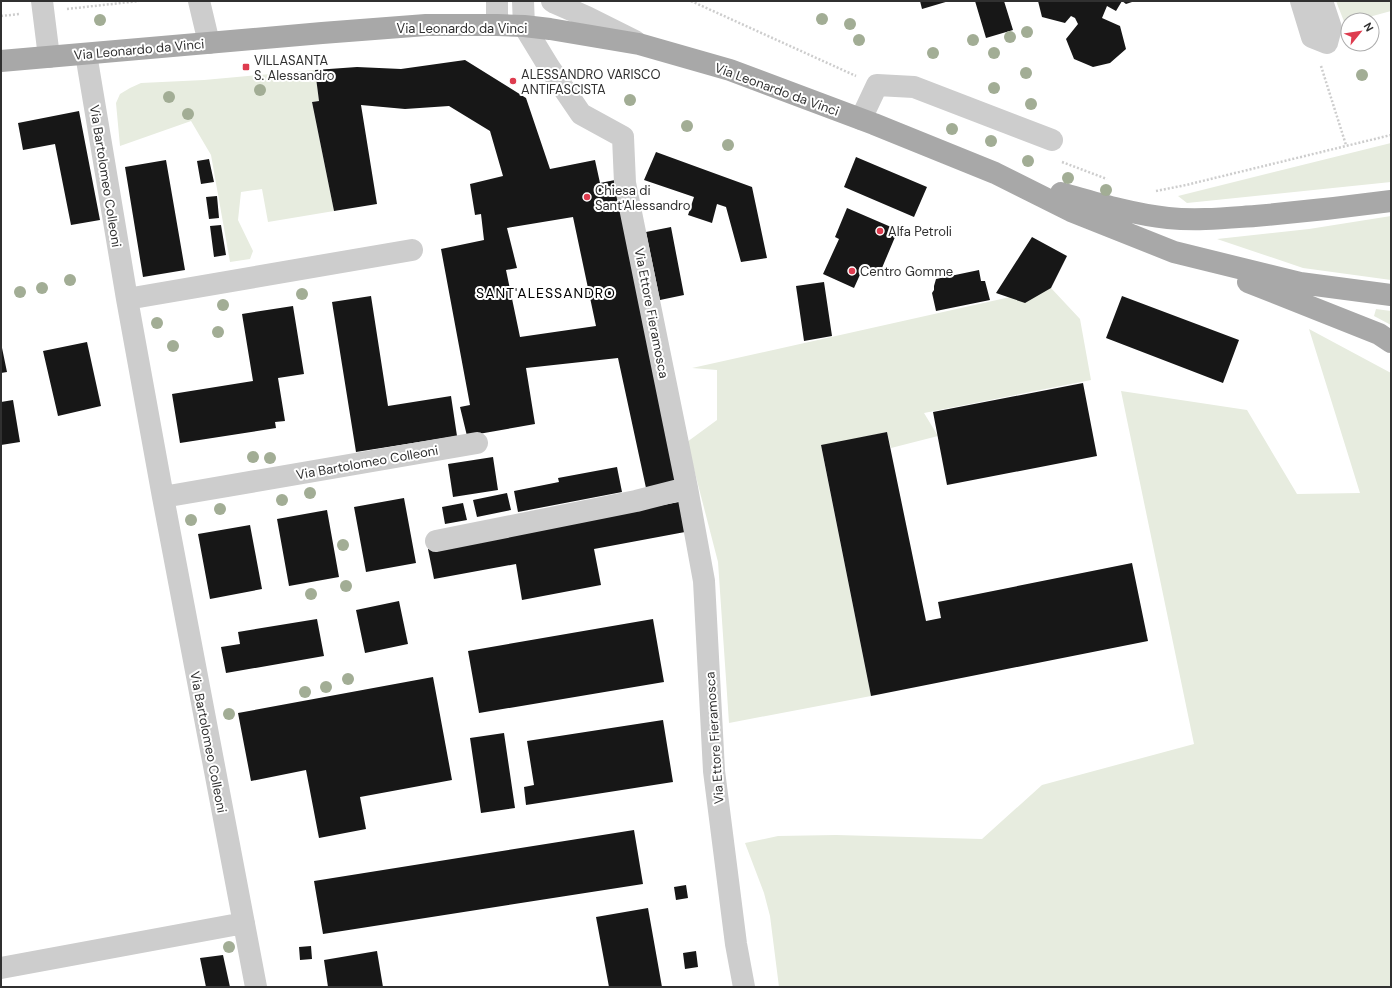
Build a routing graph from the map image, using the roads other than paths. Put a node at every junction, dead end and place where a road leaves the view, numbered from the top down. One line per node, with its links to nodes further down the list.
1 (199, 1): 10 (street)
2 (497, 1): 8 (street)
3 (524, 1): 9 (street)
4 (552, 1): 11 (street)
5 (1301, 1): 6 (street)
6 (1322, 1)
7 (43, 6): 13 (street)
8 (497, 25): 9 (main road, Via Leonardo da Vinci); 10 (main road, Via Leonardo da Vinci)
9 (524, 26): 11 (main road, Via Leonardo da Vinci); 25 (street, Via Ettore Fieramosca)
10 (209, 43): 12 (main road, Via Leonardo da Vinci)
11 (640, 44): 15 (main road, Via Leonardo da Vinci)
12 (86, 54): 13 (main road, Via Leonardo da Vinci); 22 (street, Via Bartolomeo Colleoni)
13 (49, 57): 14 (main road, Via Leonardo da Vinci)
14 (1, 61)
15 (861, 119): 16 (street); 17 (main road, Via Leonardo da Vinci)
16 (1052, 140)
17 (995, 173): 18 (main road); 20 (main road)
18 (1391, 201)
19 (412, 250): 22 (street)
20 (1174, 252): 21 (main road); 23 (main road)
21 (1391, 295)
22 (127, 299): 26 (street, Via Bartolomeo Colleoni)
23 (1391, 342)
24 (477, 443): 26 (street, Via Bartolomeo Colleoni)
25 (687, 488): 27 (street); 31 (street, Via Ettore Fieramosca)
26 (163, 497): 28 (street, Via Bartolomeo Colleoni)
27 (436, 541)
28 (244, 923): 29 (street); 30 (street, Via Bartolomeo Colleoni)
29 (1, 968)
30 (256, 987)
31 (744, 987)

